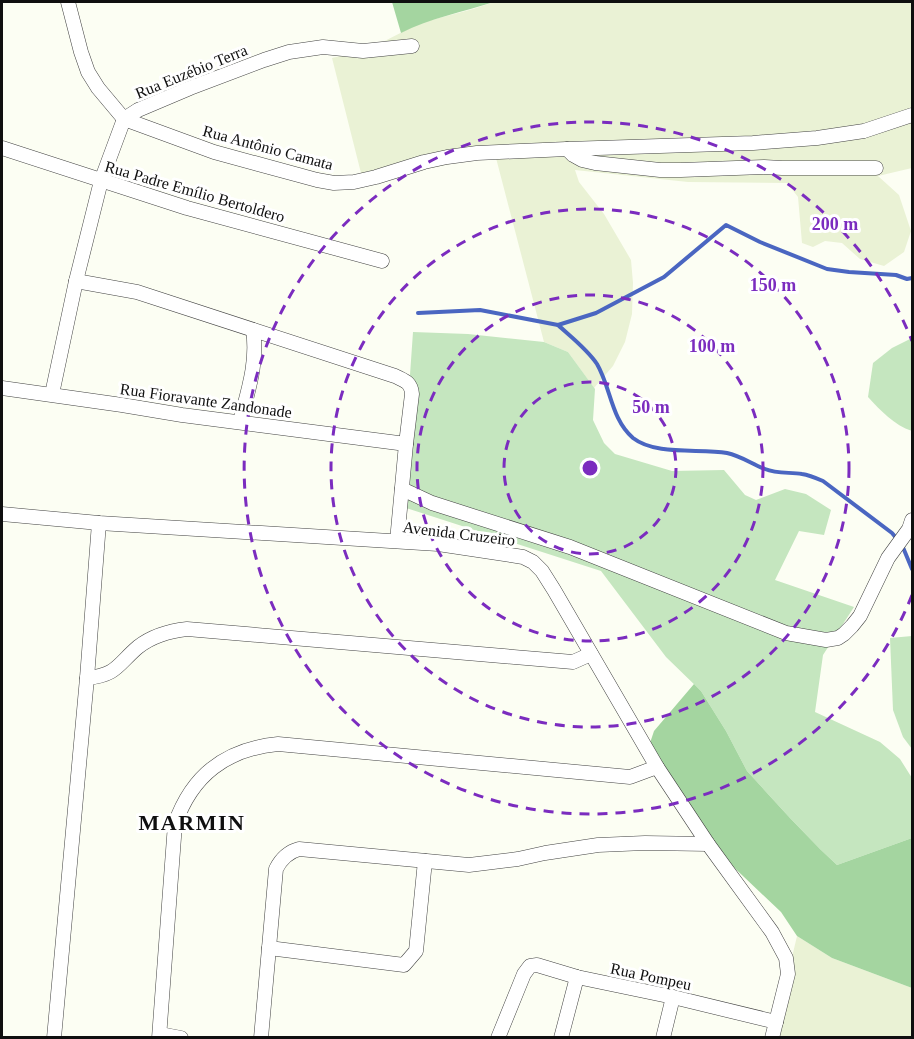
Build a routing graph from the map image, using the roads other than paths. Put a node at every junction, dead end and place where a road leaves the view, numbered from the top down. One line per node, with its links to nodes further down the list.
1 (68, 2): 4 (street, Rua Antônio Camata)
2 (412, 46): 4 (street, Rua Euzébio Terra)
3 (912, 115): 6 (street, Rua Antônio Camata)
4 (124, 119): 6 (street, Rua Antônio Camata); 8 (street, Rua Euzébio Terra)
5 (2, 148): 8 (street, Rua Padre Emílio Bertoldero)
6 (567, 149): 7 (street)
7 (876, 168)
8 (101, 181): 9 (street, Rua Padre Emílio Bertoldero); 10 (street, Rua Euzébio Terra)
9 (382, 261)
10 (76, 281): 11 (street); 15 (street, Rua Euzébio Terra)
11 (253, 330): 12 (street); 13 (street)
12 (268, 335): 13 (street); 17 (street)
13 (255, 346): 16 (street)
14 (2, 388): 15 (street, Rua Fioravante Zandonade)
15 (52, 394): 16 (street, Rua Fioravante Zandonade)
16 (240, 422): 17 (street, Rua Fioravante Zandonade)
17 (406, 444): 18 (street)
18 (402, 489): 20 (street); 22 (street)
19 (2, 514): 21 (street, Avenida Cruzeiro)
20 (912, 520)
21 (99, 523): 22 (street, Avenida Cruzeiro); 24 (street)
22 (397, 541): 23 (street, Avenida Cruzeiro)
23 (591, 654): 24 (street); 25 (street, Avenida Cruzeiro)
24 (87, 678): 33 (street)
25 (657, 767): 26 (street, Avenida Cruzeiro); 32 (street)
26 (708, 844): 27 (street); 31 (street, Avenida Cruzeiro)
27 (425, 861): 28 (street); 28 (street)
28 (269, 948): 35 (street)
29 (577, 977): 30 (street, Rua Pompeu); 36 (street, Rua Pompeu); 37 (street)
30 (673, 997): 31 (street, Rua Pompeu); 38 (street)
31 (776, 1022): 39 (street)
32 (159, 1036): 34 (street)
33 (54, 1038)
34 (181, 1038)
35 (261, 1038)
36 (498, 1038)
37 (561, 1038)
38 (663, 1038)
39 (772, 1038)

